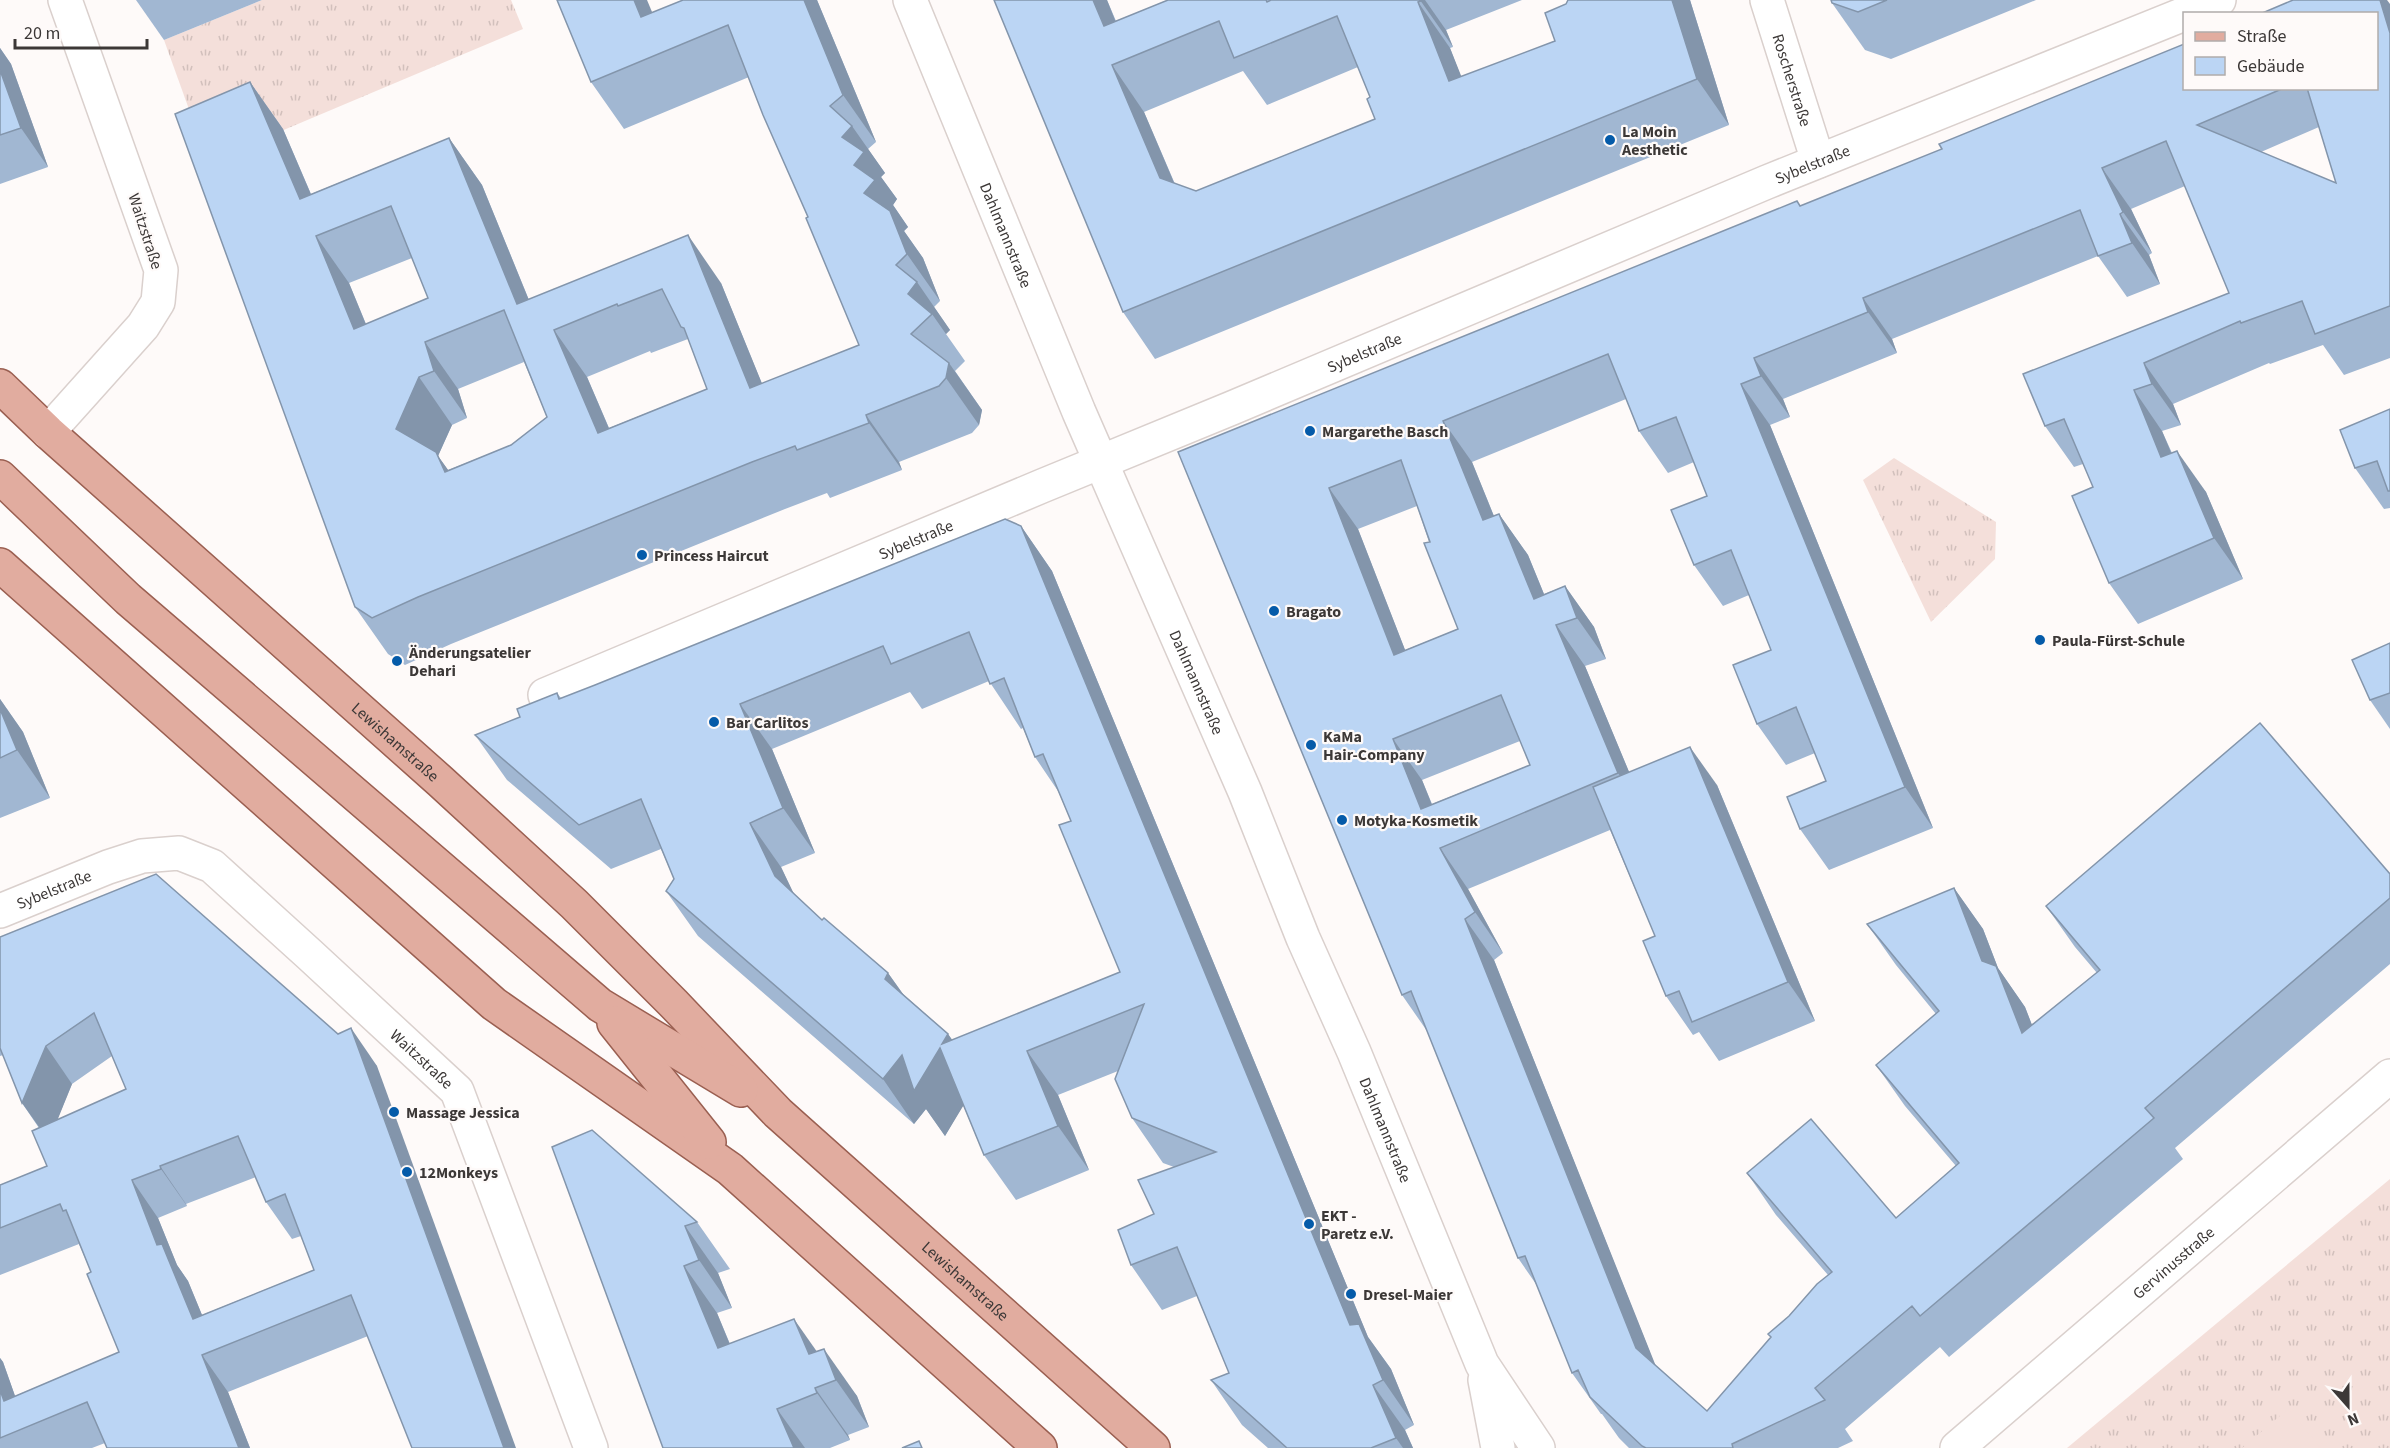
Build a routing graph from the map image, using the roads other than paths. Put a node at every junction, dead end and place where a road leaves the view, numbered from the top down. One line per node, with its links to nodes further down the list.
1 (65, 0): 9 (street, Waitzstraße)
2 (910, 0): 10 (street, Dahlmannstraße)
3 (1767, 0): 7 (street, Roscherstraße)
4 (2219, 0): 5 (street, Sybelstraße)
5 (2190, 12)
6 (2183, 15): 7 (street, Sybelstraße)
7 (1818, 161): 10 (street, Sybelstraße)
8 (0, 386): 9 (main road, Lewishamstraße)
9 (48, 432): 18 (main road, Lewishamstraße)
10 (1101, 462): 13 (street, Sybelstraße); 20 (street, Dahlmannstraße)
11 (0, 477): 16 (main road, Lewishamstraße)
12 (0, 565): 19 (main road, Lewishamstraße)
13 (545, 695)
14 (108, 867): 15 (street, Sybelstraße); 21 (street, Waitzstraße)
15 (0, 912)
16 (600, 1005): 18 (main road, Lewishamstraße); 19 (main road, Lewishamstraße)
17 (2390, 1076): 26 (street, Gervinusstraße)
18 (778, 1113): 23 (main road, Lewishamstraße)
19 (730, 1169): 22 (main road, Lewishamstraße)
20 (1482, 1364): 24 (street, Dahlmannstraße); 25 (street, Dahlmannstraße)
21 (591, 1448)
22 (1040, 1448)
23 (1153, 1448)
24 (1498, 1448)
25 (1538, 1448)
26 (1957, 1448)

